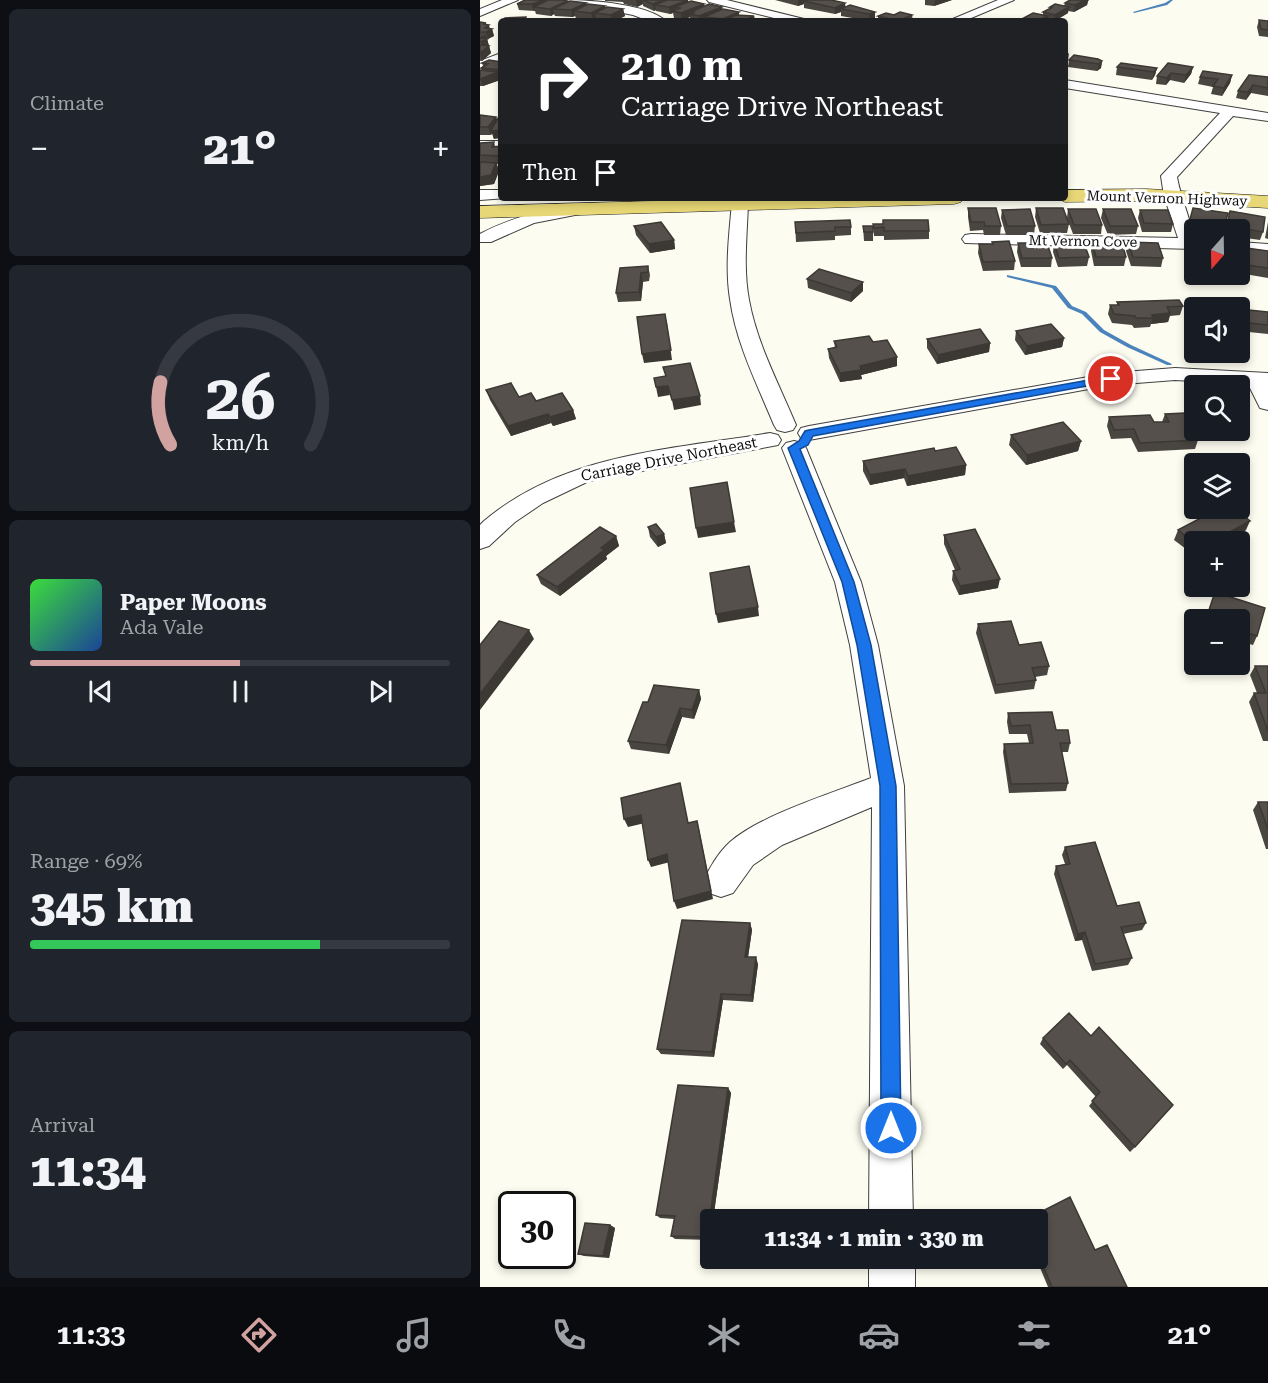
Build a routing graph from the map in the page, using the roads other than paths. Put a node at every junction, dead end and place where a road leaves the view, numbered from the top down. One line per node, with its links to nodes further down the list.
1 (512, 0): 5 (street)
2 (572, 0): 6 (street)
3 (713, 0): 7 (street)
4 (1008, 0): 8 (street)
5 (480, 13)
6 (652, 18)
7 (788, 18)
8 (962, 18)
9 (498, 58): 10 (street)
10 (480, 66)
11 (1068, 84): 12 (street)
12 (1230, 111): 13 (street); 18 (street)
13 (1268, 117)
14 (480, 145): 15 (street)
15 (498, 145)
16 (480, 195): 22 (street)
17 (1068, 196): 18 (main road, Mount Vernon Highway)
18 (1172, 196): 20 (main road, Mount Vernon Highway); 24 (street)
19 (756, 201): 21 (main road)
20 (1268, 202)
21 (740, 203): 23 (main road); 32 (street)
22 (492, 206): 23 (main road); 26 (street)
23 (585, 208): 26 (street)
24 (1184, 226)
25 (971, 239): 27 (street, Mt Vernon Cove)
26 (483, 243)
27 (1184, 243)
28 (1250, 248): 29 (street)
29 (1268, 249)
30 (1261, 378): 31 (street); 32 (street, Carriage Drive Northeast)
31 (1268, 403)
32 (789, 436): 33 (street, Carriage Drive Northeast); 34 (street)
33 (480, 540)
34 (888, 786): 35 (street); 36 (street)
35 (721, 882)
36 (891, 1209)
37 (892, 1269): 38 (street)
38 (892, 1287)

